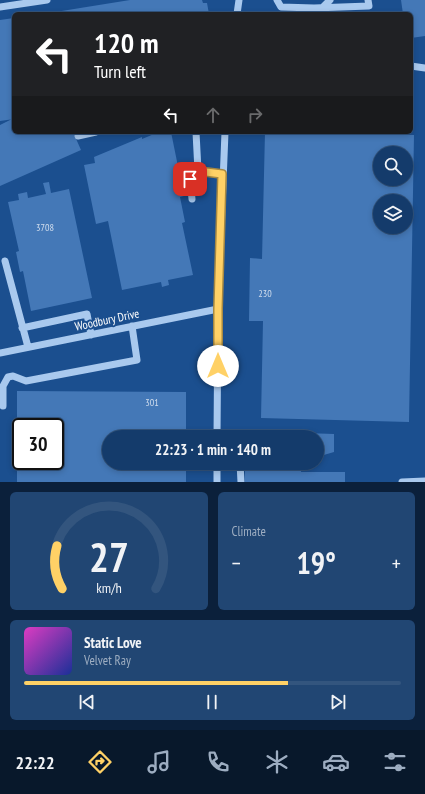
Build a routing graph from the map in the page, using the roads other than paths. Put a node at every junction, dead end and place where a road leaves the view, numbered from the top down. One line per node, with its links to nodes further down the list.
1 (47, 0): 6 (street)
2 (239, 0): 8 (street)
3 (277, 0): 7 (street)
4 (330, 0): 7 (street)
5 (368, 0): 7 (street)
6 (0, 7)
7 (323, 7)
8 (237, 12)
9 (413, 66): 10 (street)
10 (425, 68)
11 (87, 134): 14 (street)
12 (196, 134): 15 (street)
13 (225, 134): 16 (street)
14 (78, 136)
15 (198, 171): 16 (street); 17 (street)
16 (222, 174): 19 (street)
17 (192, 199)
18 (5, 261): 21 (street)
19 (218, 309): 20 (street, Woodbury Drive); 26 (street)
20 (132, 326): 22 (street, Woodbury Drive); 25 (street)
21 (22, 328): 22 (street); 23 (street)
22 (91, 335): 23 (street, Woodbury Drive)
23 (28, 347): 24 (street, Woodbury Drive)
24 (0, 353)
25 (3, 406)
26 (217, 430)
27 (217, 470): 30 (street)
28 (241, 470): 31 (street)
29 (425, 481): 32 (street)
30 (217, 482)
31 (241, 482)
32 (402, 482)

